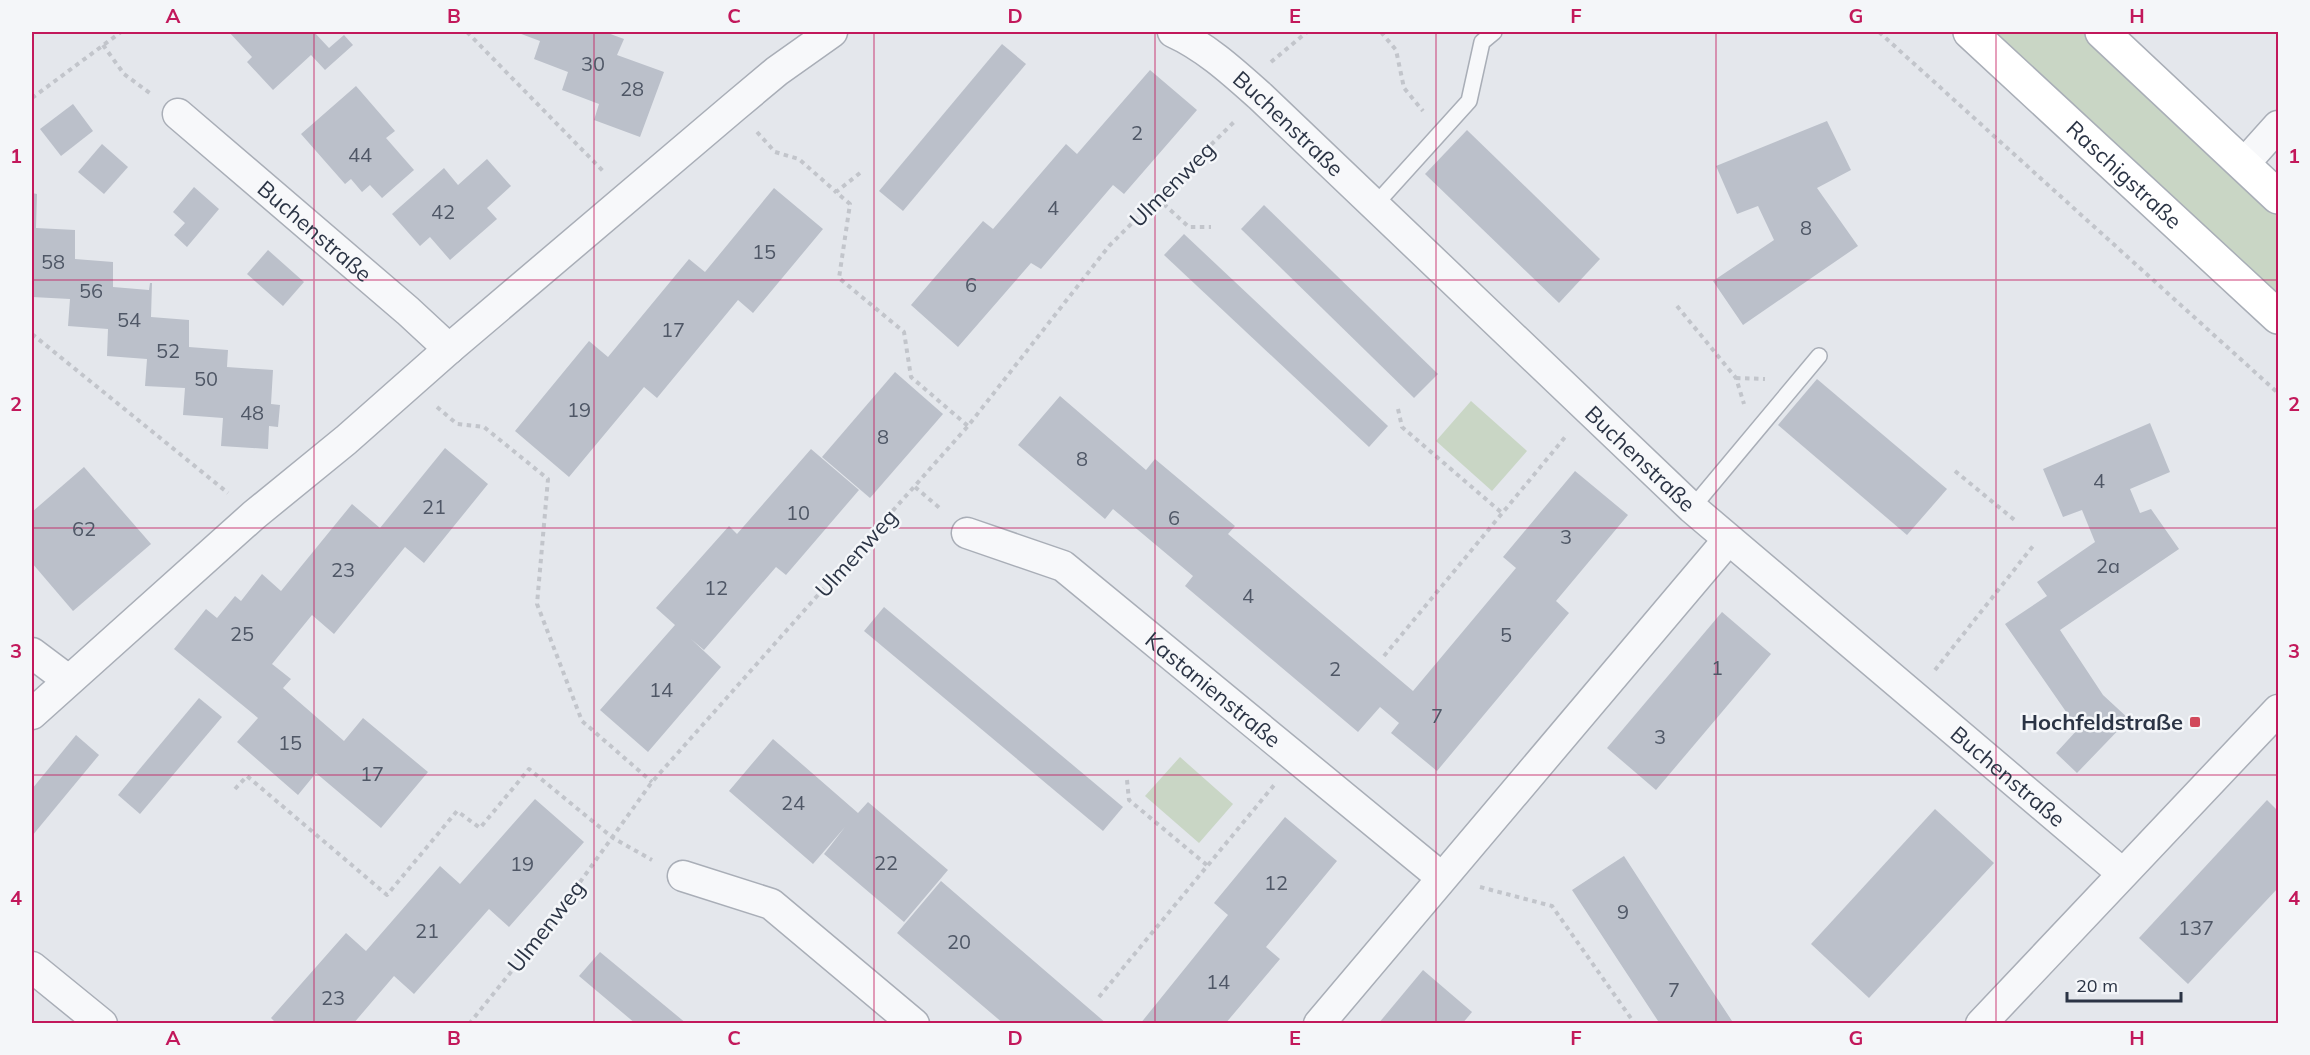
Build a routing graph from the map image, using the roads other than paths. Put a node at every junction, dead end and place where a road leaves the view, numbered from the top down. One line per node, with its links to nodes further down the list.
1 (1173, 32): 10 (street, Buchenstraße)
2 (1494, 32): 10 (lane)
3 (1970, 32): 11 (street, Raschigstraße)
4 (2102, 32): 8 (street)
5 (822, 34): 12 (street)
6 (178, 114): 12 (street, Buchenstraße)
7 (2278, 126): 8 (street)
8 (2243, 165): 9 (street)
9 (2278, 197)
10 (1374, 206): 14 (street, Buchenstraße)
11 (2278, 316)
12 (449, 350): 18 (street)
13 (1819, 356): 14 (lane)
14 (1692, 508): 16 (street, Buchenstraße)
15 (968, 533): 23 (street, Kastanienstraße)
16 (1728, 540): 21 (street, Buchenstraße); 23 (street)
17 (32, 653): 18 (street)
18 (69, 680): 20 (street)
19 (2278, 710): 21 (street)
20 (32, 714)
21 (2122, 873): 28 (street)
22 (683, 876): 26 (street)
23 (1441, 877): 27 (street)
24 (32, 966): 25 (street)
25 (102, 1023)
26 (914, 1023)
27 (1318, 1023)
28 (1981, 1023)

